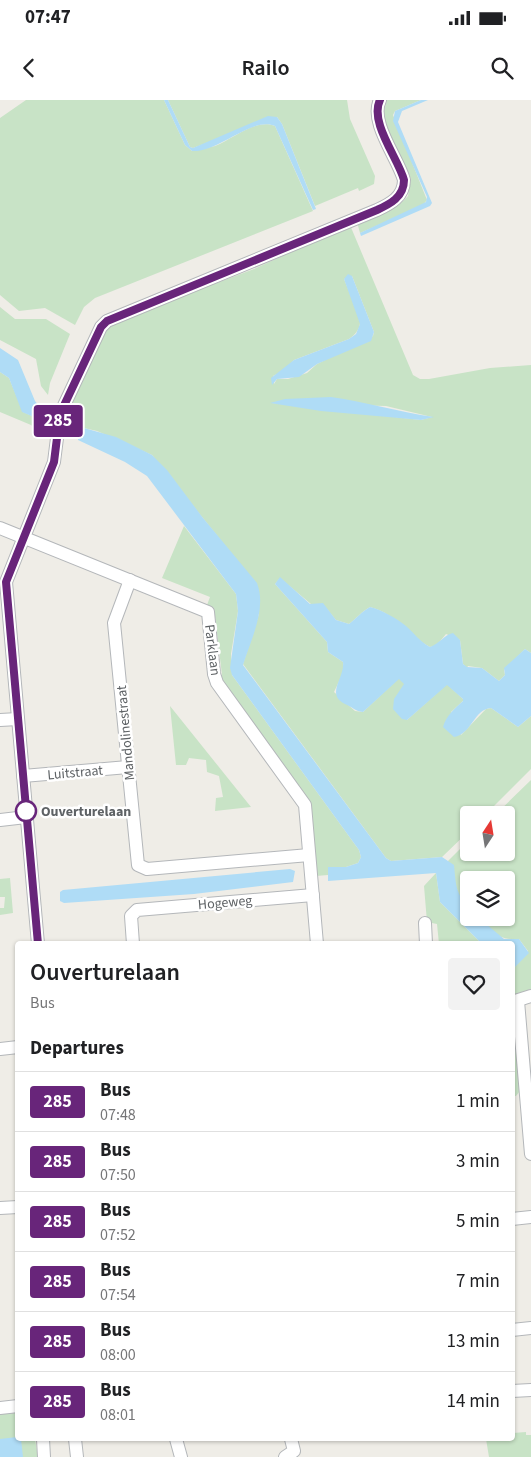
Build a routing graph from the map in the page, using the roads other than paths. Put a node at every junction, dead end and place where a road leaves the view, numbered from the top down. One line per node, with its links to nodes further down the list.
1 (380, 100): 3 (street)
2 (0, 528): 3 (street, Parklaan)
3 (24, 538): 4 (street, Parklaan); 5 (street)
4 (130, 580): 7 (street, Mandolinestraat); 11 (street, Parklaan)
5 (18, 719): 6 (street); 8 (street)
6 (0, 720)
7 (128, 767): 8 (street, Luitstraat); 11 (street, Mandolinestraat)
8 (23, 776): 9 (street)
9 (26, 817): 10 (street); 14 (street)
10 (0, 820)
11 (309, 855): 12 (street, Parklaan)
12 (313, 895): 15 (street, Hogeweg); 16 (street, Parklaan)
13 (425, 923): 17 (street)
14 (38, 941)
15 (133, 941)
16 (317, 941)
17 (426, 941)
18 (531, 996): 19 (street)
19 (515, 1001): 22 (street)
20 (15, 1047): 21 (street)
21 (0, 1049)
22 (528, 1099): 23 (street); 24 (street)
23 (515, 1100)
24 (531, 1154)
25 (15, 1206): 26 (street)
26 (0, 1208)
27 (531, 1217): 28 (street)
28 (515, 1219)
29 (531, 1328): 30 (street)
30 (515, 1330)
31 (531, 1390): 32 (street)
32 (515, 1391)
33 (15, 1406): 34 (street)
34 (0, 1408)
35 (42, 1441): 39 (street)
36 (75, 1441): 40 (street)
37 (176, 1441): 41 (street)
38 (292, 1441): 42 (street)
39 (44, 1457)
40 (77, 1457)
41 (180, 1457)
42 (285, 1457)

